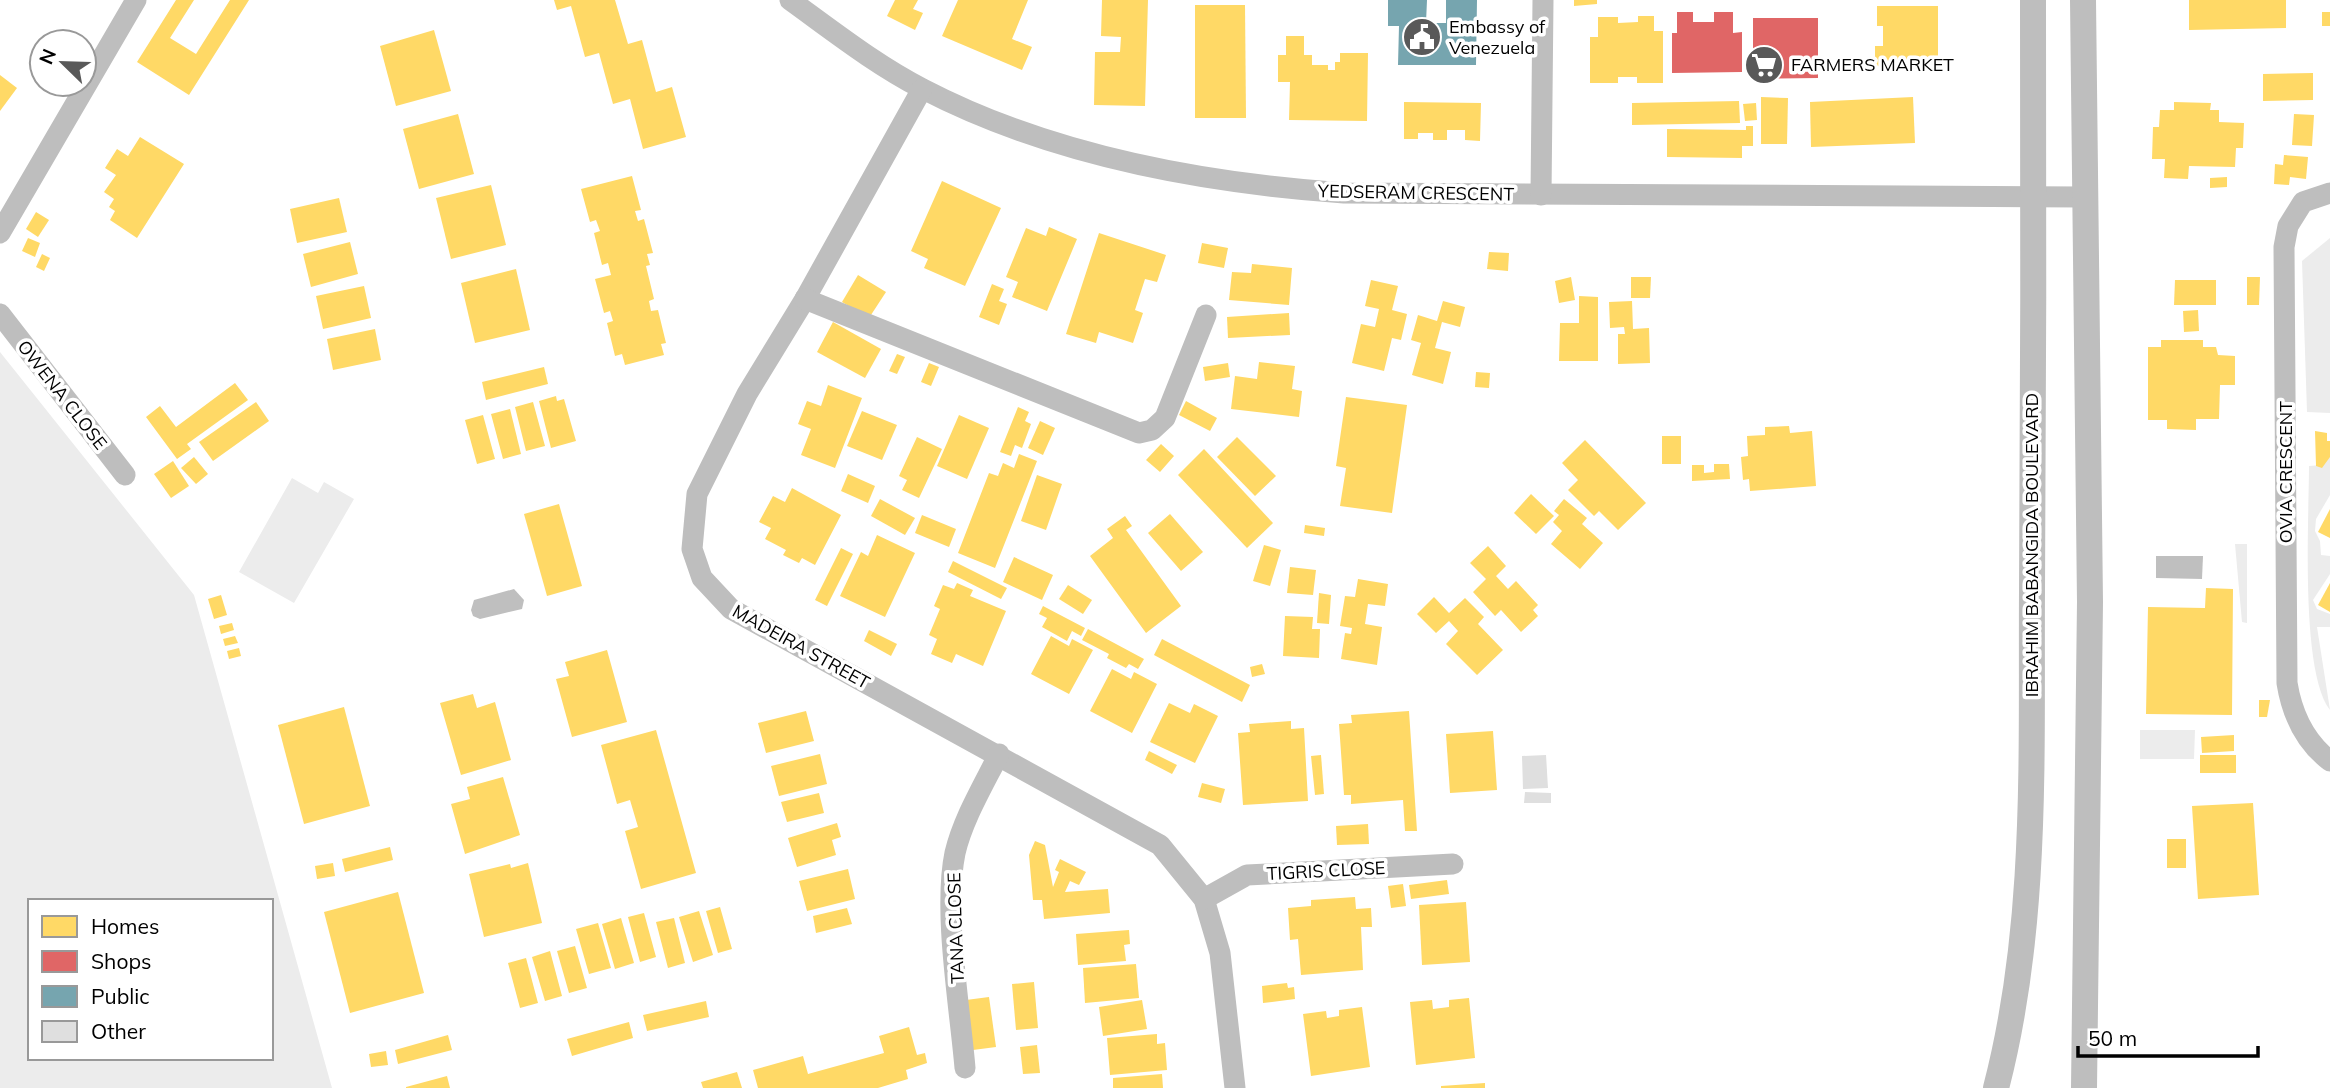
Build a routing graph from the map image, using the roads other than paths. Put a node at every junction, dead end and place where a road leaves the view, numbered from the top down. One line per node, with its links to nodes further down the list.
1 (790, 0): 6 (street, YEDSERAM CRESCENT)
2 (1543, 0): 8 (street)
3 (2033, 0): 10 (street, IBRAHIM BABANGIDA BOULEVARD)
4 (2083, 0): 9 (street)
5 (126, 4): 11 (street)
6 (922, 89): 8 (street, YEDSERAM CRESCENT); 12 (street, MADEIRA STREET)
7 (2330, 193): 17 (street, OVIA CRESCENT)
8 (1541, 194): 10 (street, YEDSERAM CRESCENT)
9 (2084, 197): 10 (street, YEDSERAM CRESCENT); 23 (street)
10 (2034, 198): 22 (street, IBRAHIM BABANGIDA BOULEVARD)
11 (0, 233)
12 (805, 299): 14 (street); 16 (street, MADEIRA STREET)
13 (0, 314): 15 (street, OWENA CLOSE)
14 (1206, 315)
15 (125, 475)
16 (999, 754): 19 (street, MADEIRA STREET); 20 (street, TANA CLOSE)
17 (2330, 761)
18 (1453, 864): 19 (street, TIGRIS CLOSE)
19 (1204, 899): 21 (street, MADEIRA STREET)
20 (965, 1068)
21 (1235, 1088)
22 (1996, 1088)
23 (2084, 1088)

